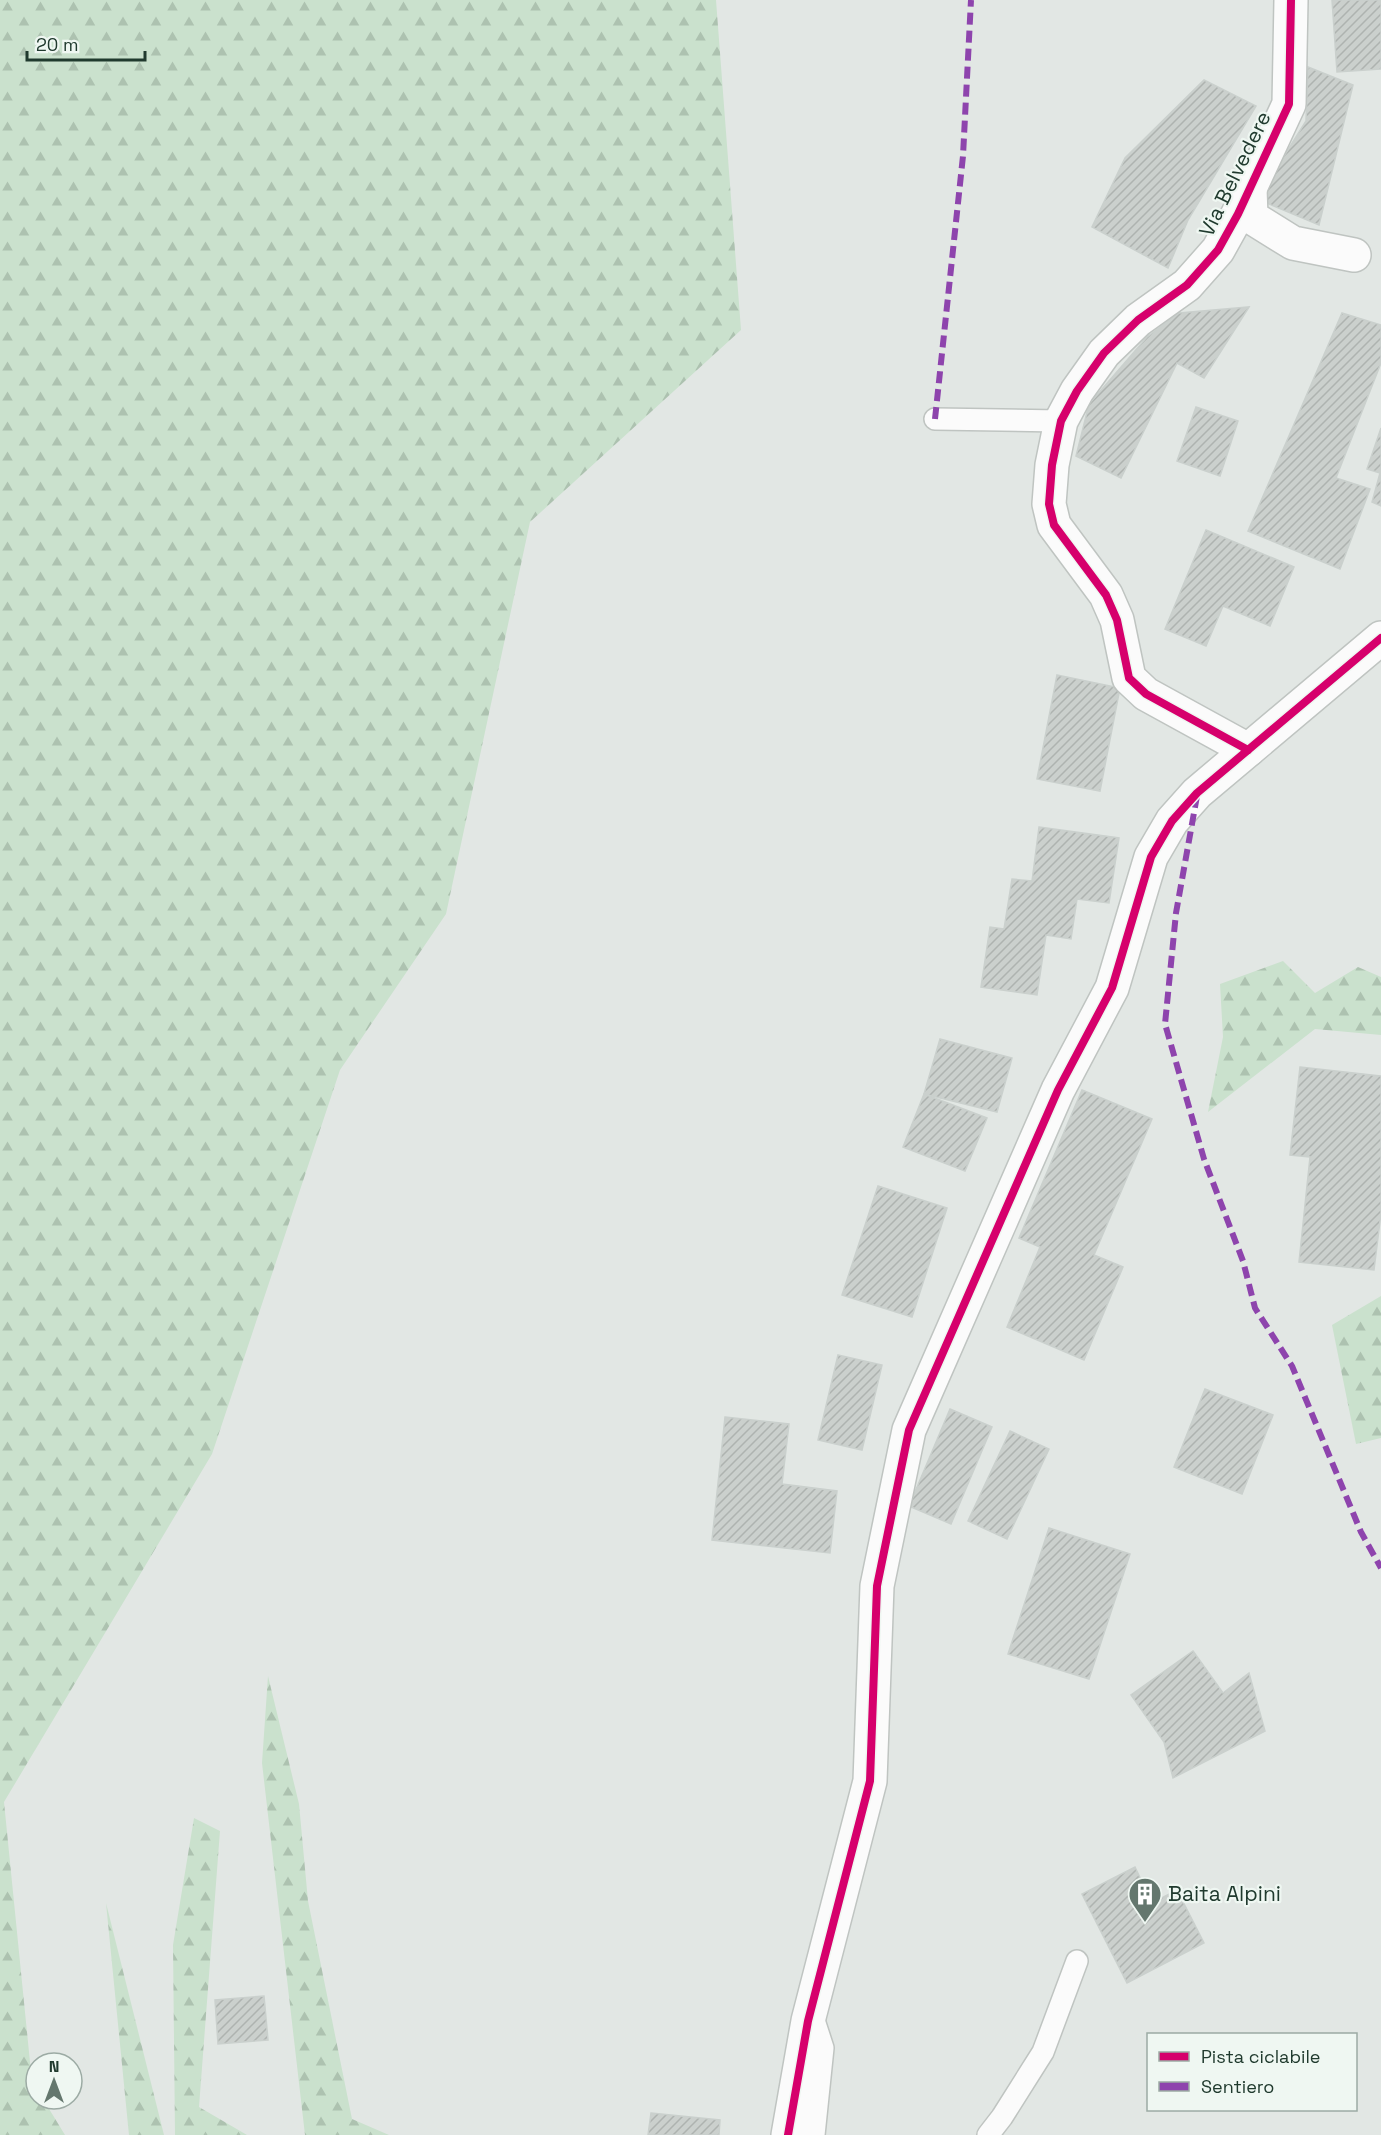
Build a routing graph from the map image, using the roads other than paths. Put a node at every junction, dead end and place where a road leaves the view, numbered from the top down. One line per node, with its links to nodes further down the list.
1 (1291, 0): 2 (street, Via Belvedere)
2 (1250, 188): 3 (street); 5 (street, Via Belvedere)
3 (1354, 255)
4 (935, 419): 5 (lane)
5 (1061, 421): 7 (street, Via Belvedere)
6 (1381, 638): 7 (street)
7 (1248, 750): 9 (street)
8 (1077, 1961): 12 (lane)
9 (810, 2011): 10 (street); 11 (lane)
10 (789, 2135)
11 (814, 2135)
12 (988, 2135)

